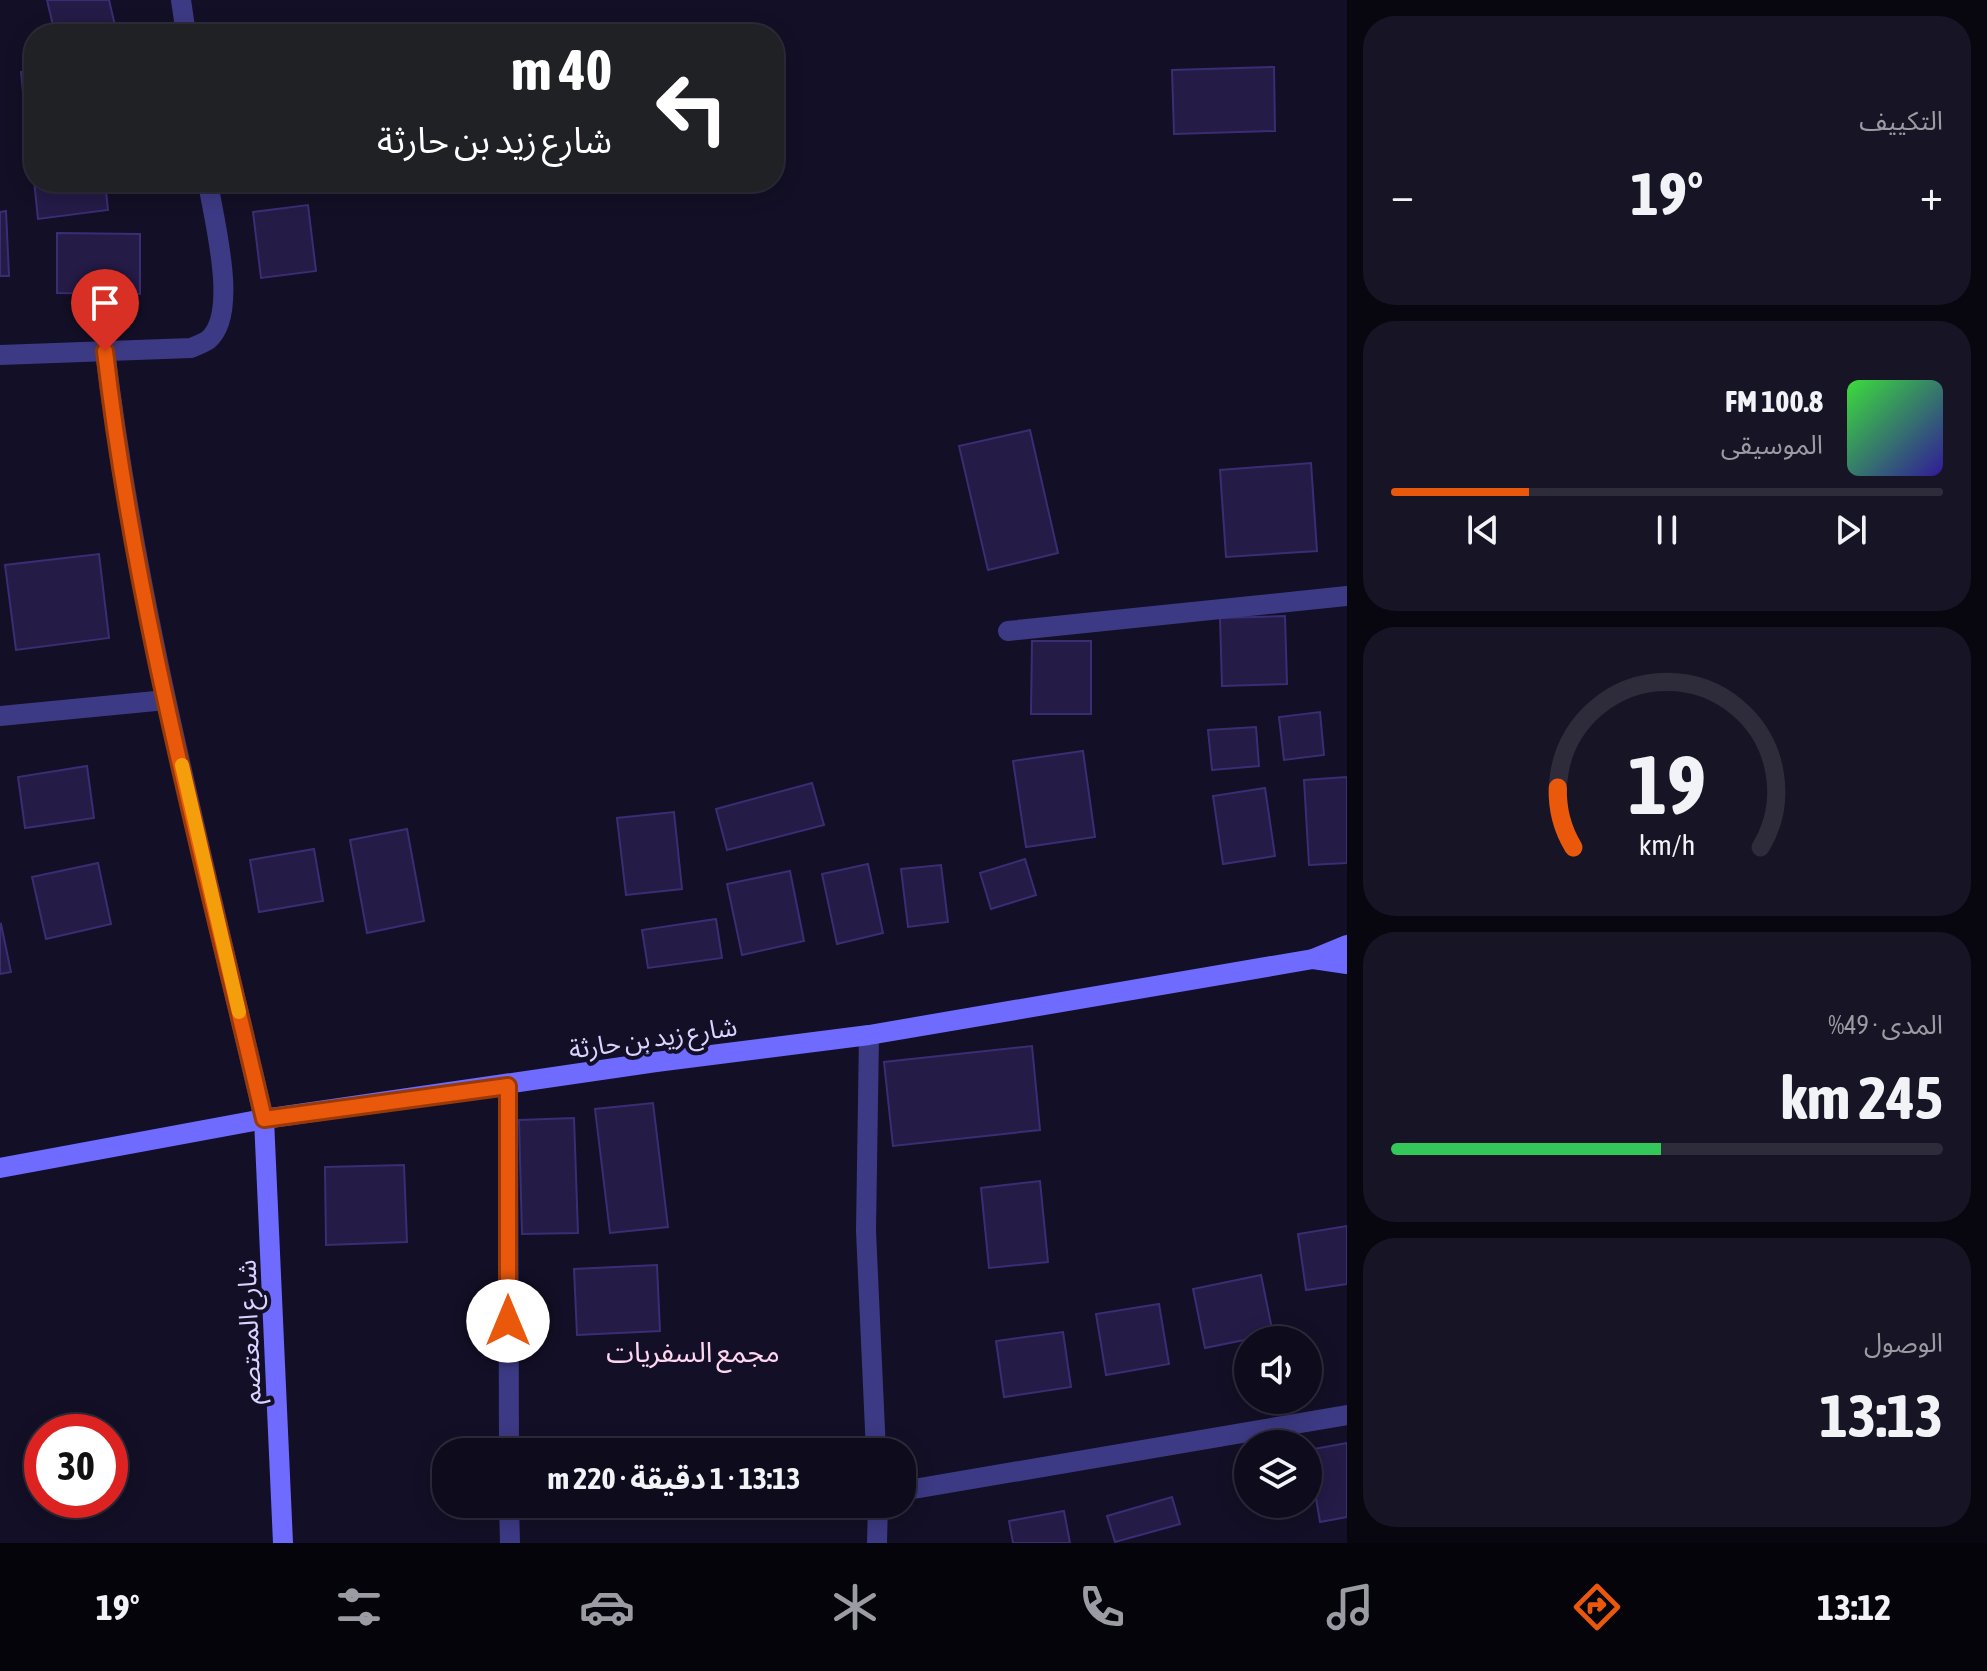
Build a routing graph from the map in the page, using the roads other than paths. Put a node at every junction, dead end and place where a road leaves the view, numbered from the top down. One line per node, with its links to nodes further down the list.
1 (181, 0): 2 (street)
2 (185, 24)
3 (210, 192): 4 (street)
4 (105, 351): 5 (street); 8 (street)
5 (0, 355)
6 (1347, 596): 7 (street)
7 (1008, 631)
8 (166, 700): 9 (street); 15 (street)
9 (0, 716)
10 (1347, 945): 11 (street, شارع زيد بن حارثة)
11 (1313, 959): 12 (street, شارع زيد بن حارثة); 13 (street, شارع زيد بن حارثة)
12 (1347, 964)
13 (869, 1035): 14 (street, شارع زيد بن حارثة); 19 (street)
14 (508, 1086): 15 (street, شارع زيد بن حارثة); 18 (street)
15 (264, 1119): 16 (street, شارع زيد بن حارثة); 23 (street, شارع المعتصم)
16 (0, 1168)
17 (1347, 1415): 20 (street)
18 (509, 1438)
19 (875, 1438)
20 (916, 1489)
21 (509, 1518): 24 (street)
22 (878, 1518): 25 (street)
23 (283, 1543)
24 (510, 1543)
25 (877, 1543)

